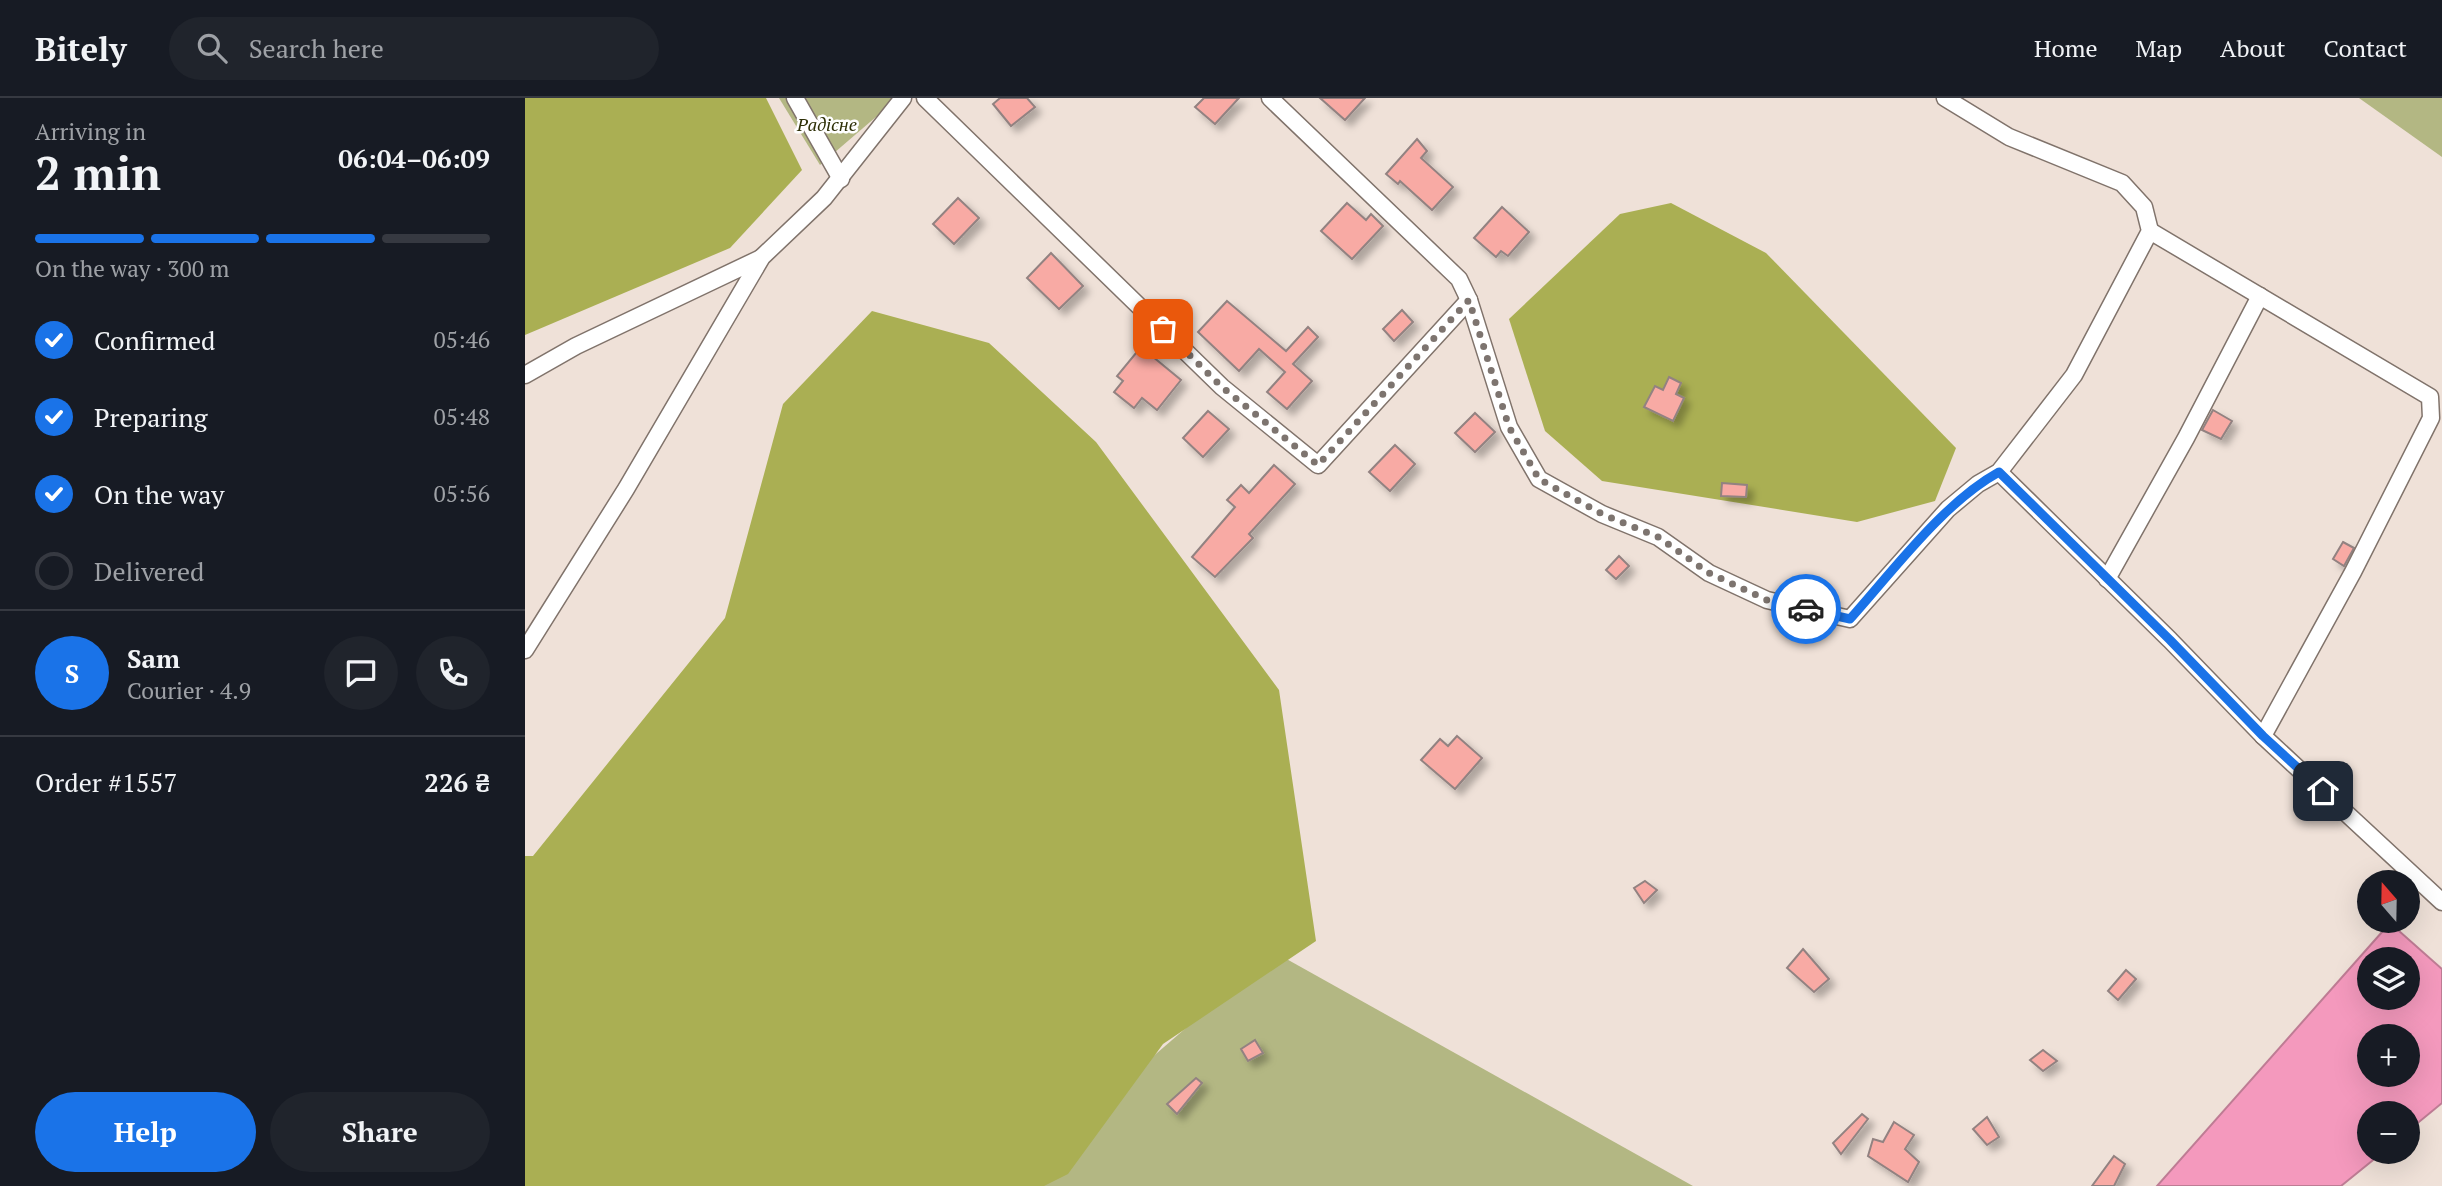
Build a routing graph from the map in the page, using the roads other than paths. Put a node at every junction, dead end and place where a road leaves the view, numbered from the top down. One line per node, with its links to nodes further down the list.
1 (795, 98): 6 (street)
2 (903, 98): 6 (street)
3 (925, 98): 10 (street)
4 (1270, 98): 10 (street)
5 (1945, 98): 7 (street)
6 (841, 179): 8 (street)
7 (2150, 230): 9 (street); 12 (street)
8 (762, 257): 11 (street); 14 (street)
9 (2260, 296): 13 (street); 15 (street)
10 (1469, 300): 12 (street)
11 (525, 375)
12 (1999, 472): 13 (street)
13 (2107, 579): 15 (street)
14 (525, 650)
15 (2263, 736): 16 (street)
16 (2442, 902)

